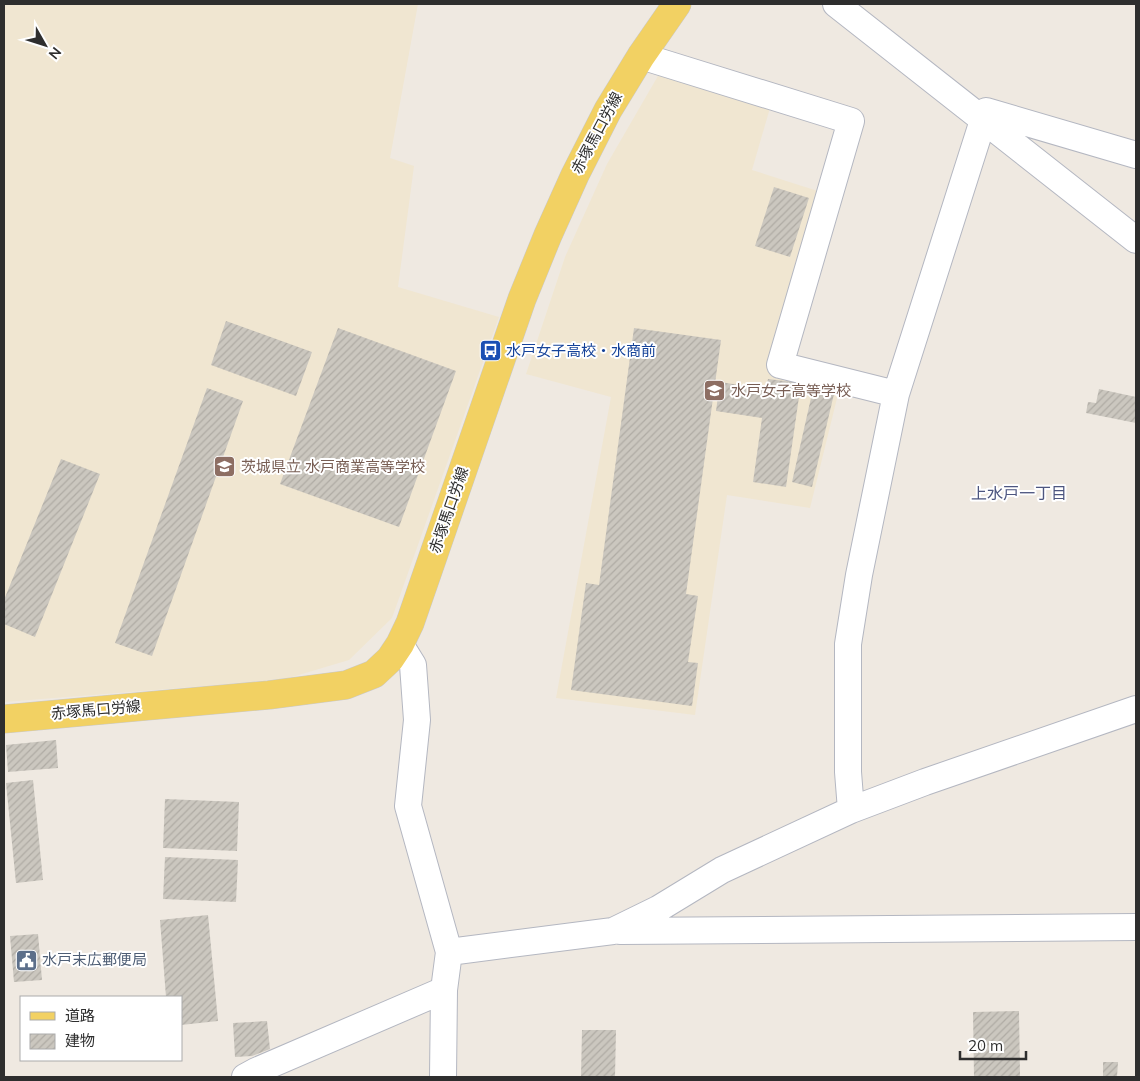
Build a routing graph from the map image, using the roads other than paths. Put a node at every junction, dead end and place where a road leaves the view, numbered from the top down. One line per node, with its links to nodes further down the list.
1 (677, 4): 3 (main road, 赤塚馬口労線)
2 (836, 4): 4 (street)
3 (641, 56): 7 (street); 8 (main road, 赤塚馬口労線)
4 (983, 120): 5 (street); 6 (street); 7 (street)
5 (1136, 155)
6 (1136, 240)
7 (896, 394): 11 (street)
8 (400, 644): 10 (main road, 赤塚馬口労線); 14 (street)
9 (1136, 709): 11 (street)
10 (4, 719)
11 (851, 810): 13 (street)
12 (1136, 927): 13 (street)
13 (613, 931): 14 (street)
14 (448, 952): 15 (street)
15 (444, 990): 16 (street); 17 (street)
16 (245, 1077)
17 (443, 1077)

